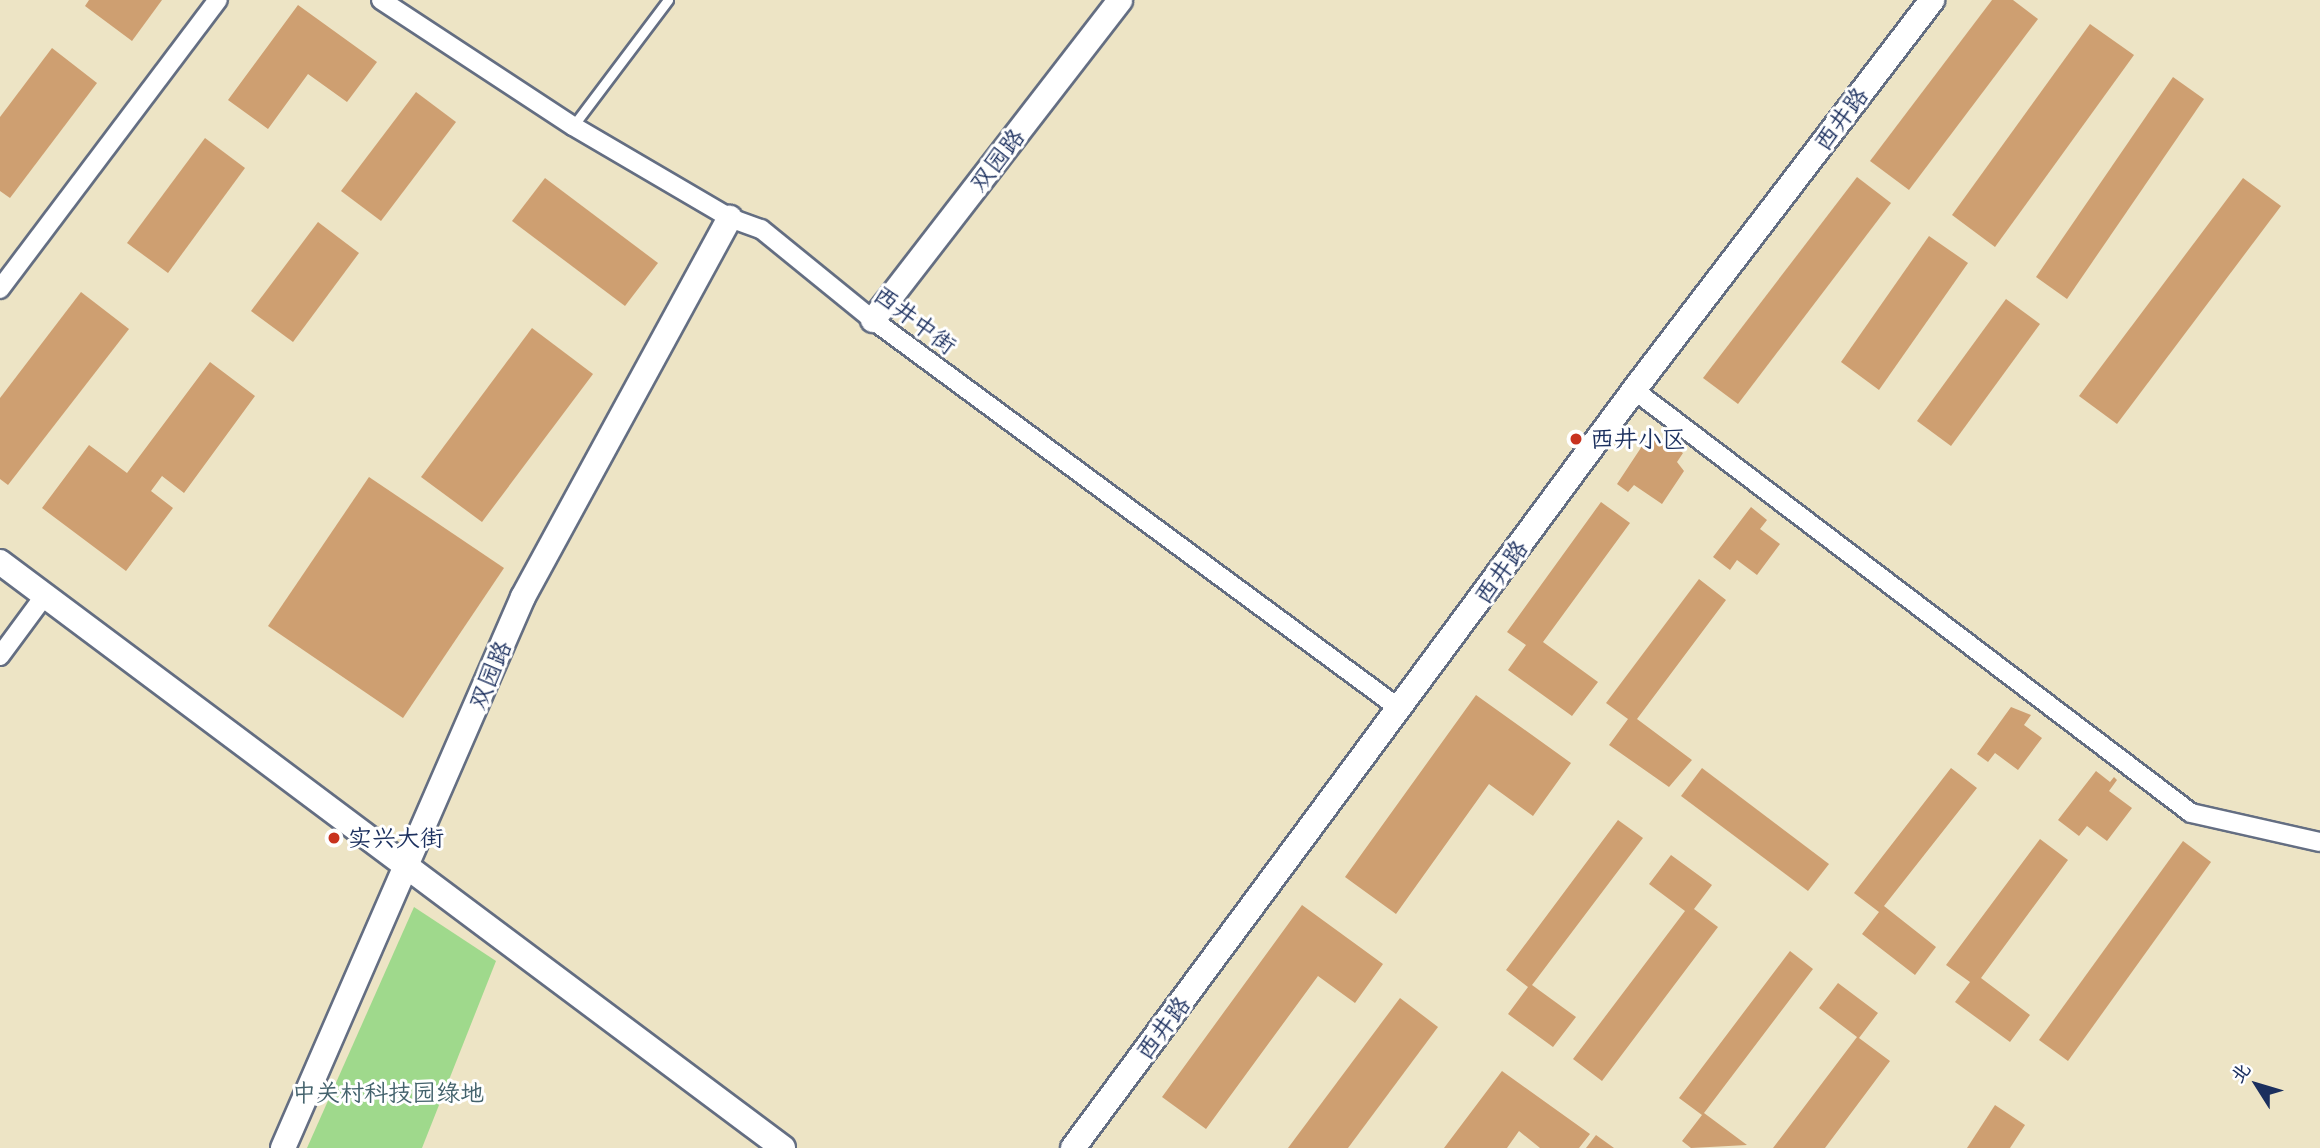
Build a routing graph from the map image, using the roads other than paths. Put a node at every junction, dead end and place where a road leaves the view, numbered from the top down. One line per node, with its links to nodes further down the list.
1 (218, 0): 8 (street)
2 (381, 0): 6 (street, 西井中街)
3 (668, 0): 6 (lane)
4 (1120, 0): 9 (street, 双园路)
5 (1933, 0): 10 (street, 西井路)
6 (573, 126): 7 (street, 西井中街)
7 (730, 218): 9 (street, 西井中街); 16 (street, 双园路)
8 (0, 289)
9 (873, 320): 14 (street, 西井中街)
10 (1634, 390): 14 (street, 西井路); 15 (street)
11 (0, 562): 12 (street)
12 (45, 595): 13 (street); 16 (street)
13 (0, 656)
14 (1400, 709): 19 (street, 西井路)
15 (2320, 842)
16 (408, 867): 17 (street, 双园路); 18 (street)
17 (283, 1148)
18 (783, 1148)
19 (1073, 1148)

